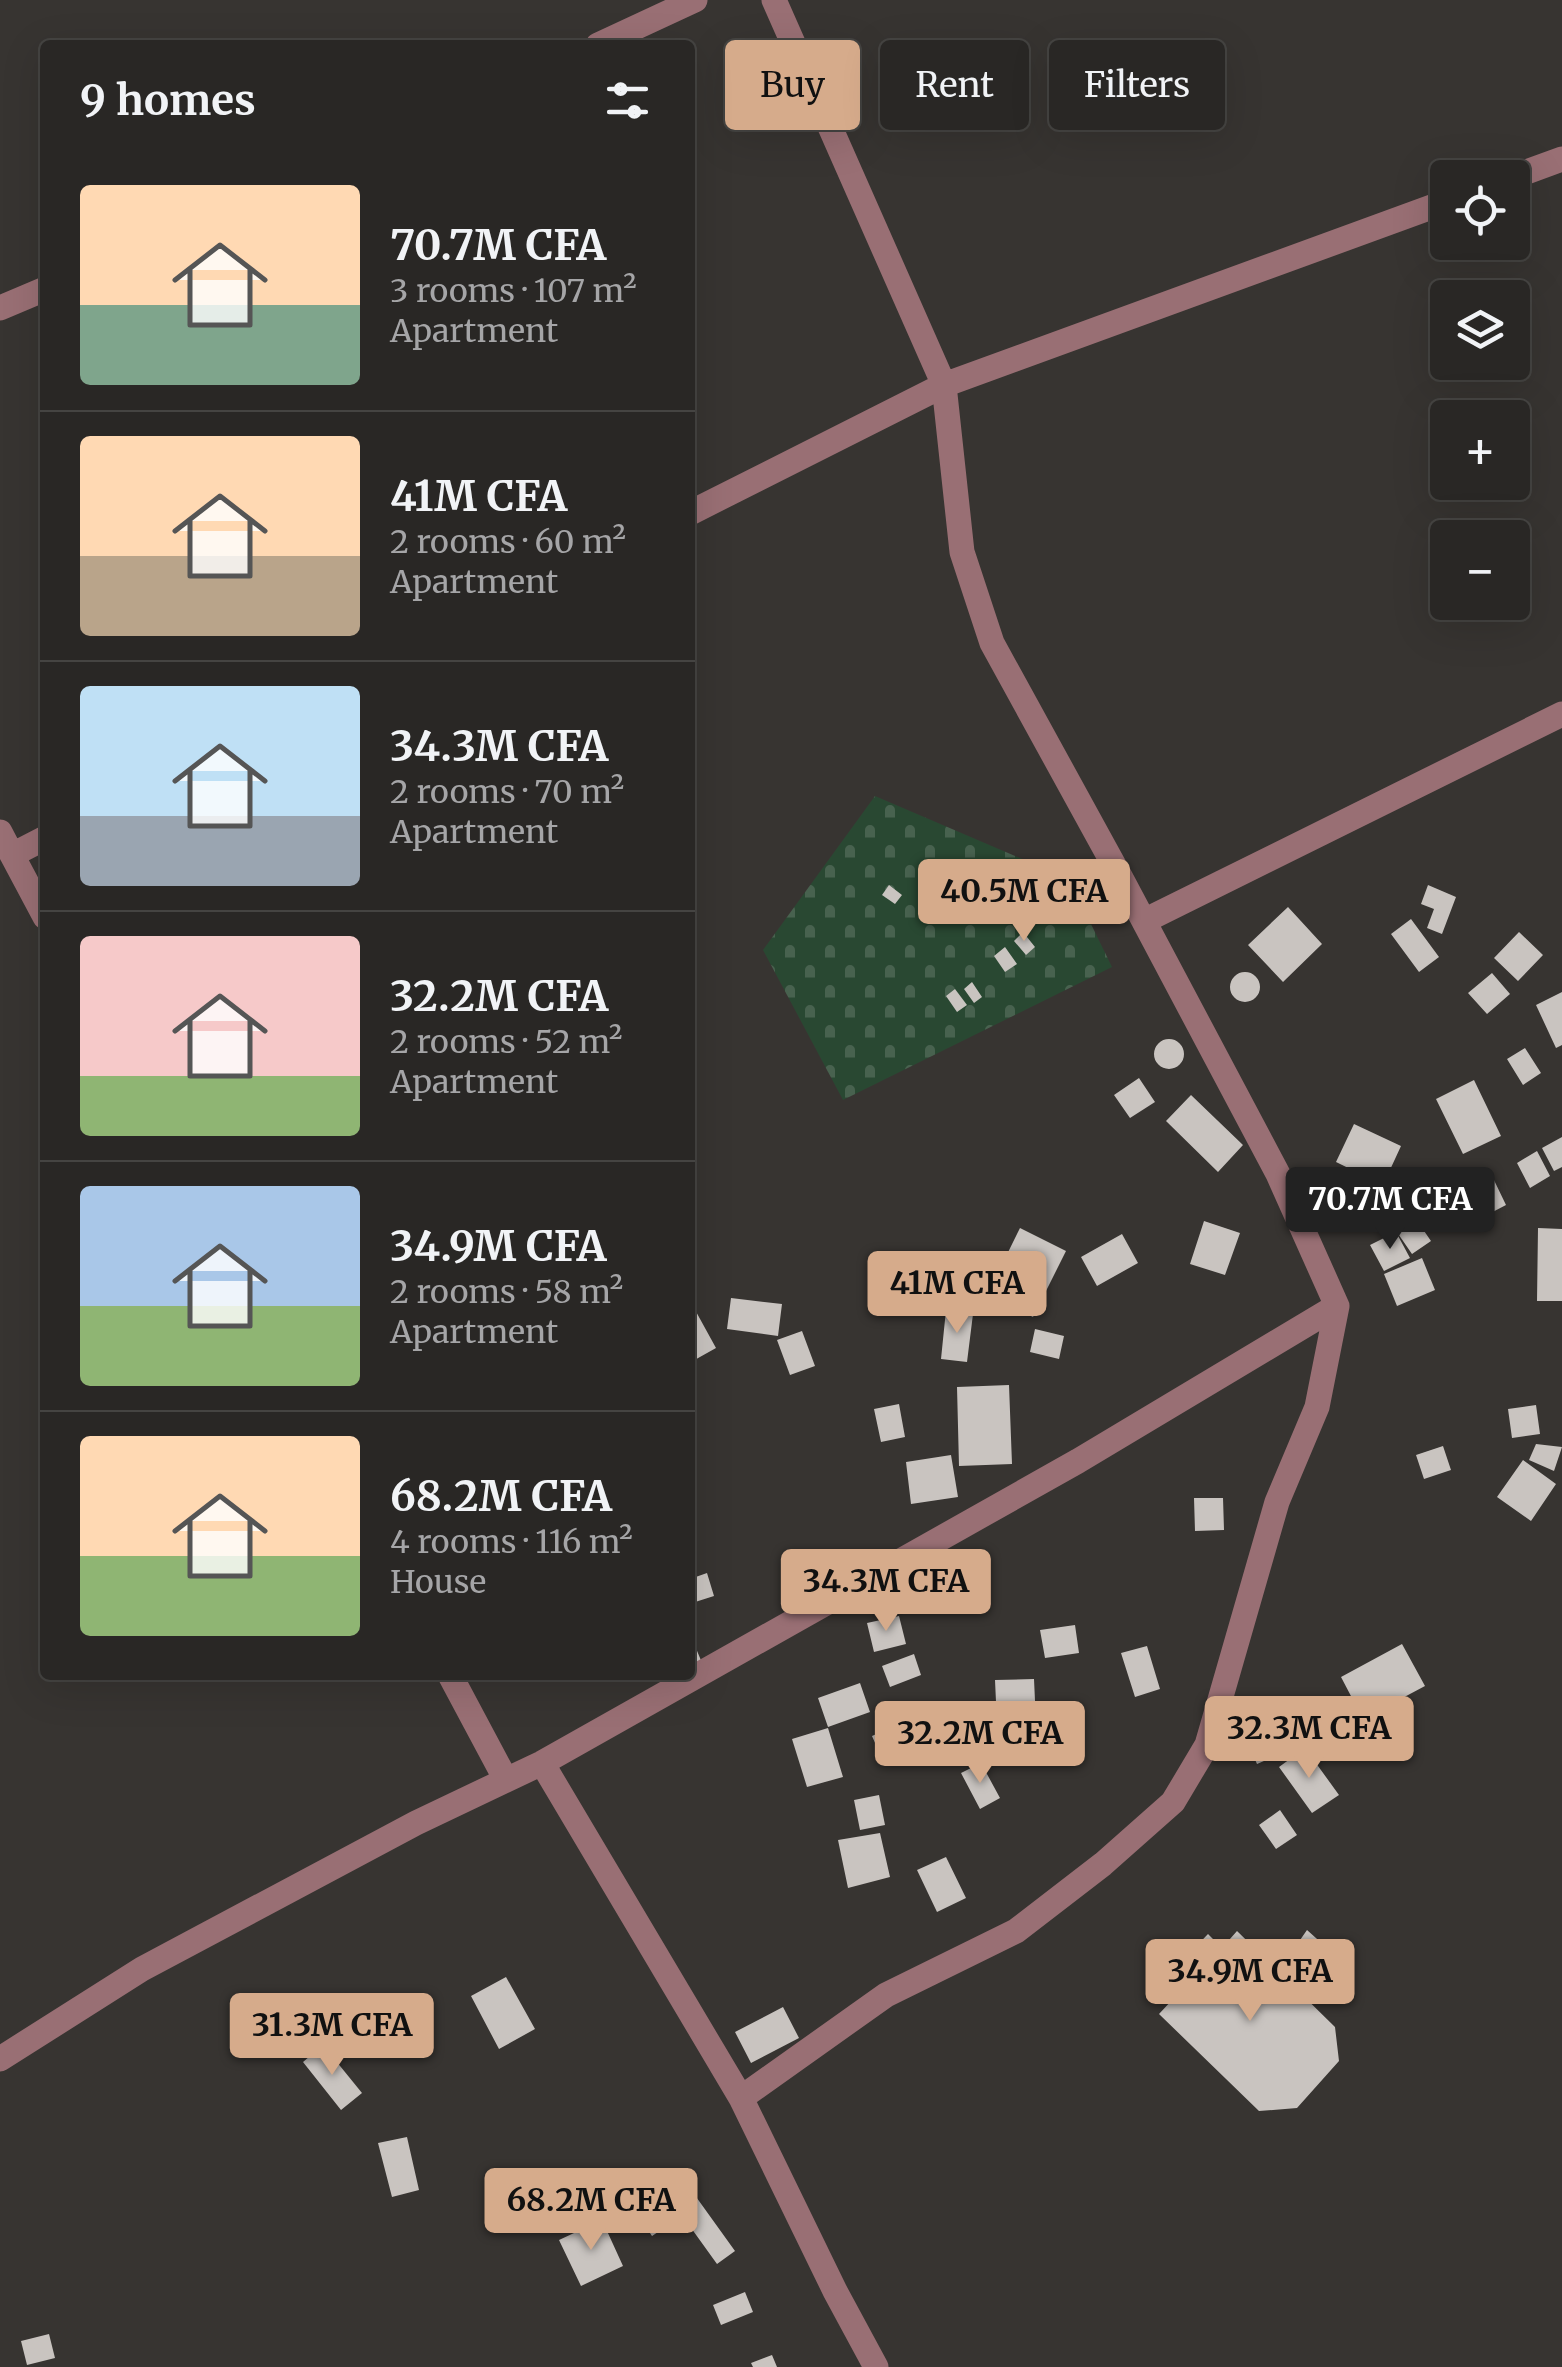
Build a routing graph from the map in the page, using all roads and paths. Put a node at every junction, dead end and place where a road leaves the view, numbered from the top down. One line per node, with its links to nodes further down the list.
1 (695, 0): 3 (street)
2 (774, 0): 9 (street)
3 (609, 40)
4 (1562, 158): 5 (street)
5 (1530, 170)
6 (1430, 207): 9 (street)
7 (40, 291): 8 (street)
8 (0, 308)
9 (944, 385): 10 (street); 15 (street)
10 (695, 510)
11 (1562, 714): 15 (street)
12 (40, 839): 13 (street)
13 (6, 844): 14 (street)
14 (40, 909)
15 (1144, 921): 16 (street)
16 (1337, 1306): 17 (street); 23 (street)
17 (695, 1677)
18 (453, 1680): 21 (street)
19 (689, 1680): 20 (street)
20 (542, 1763): 21 (street); 23 (street)
21 (506, 1780): 22 (street)
22 (0, 2058)
23 (741, 2098): 24 (street)
24 (876, 2367)

